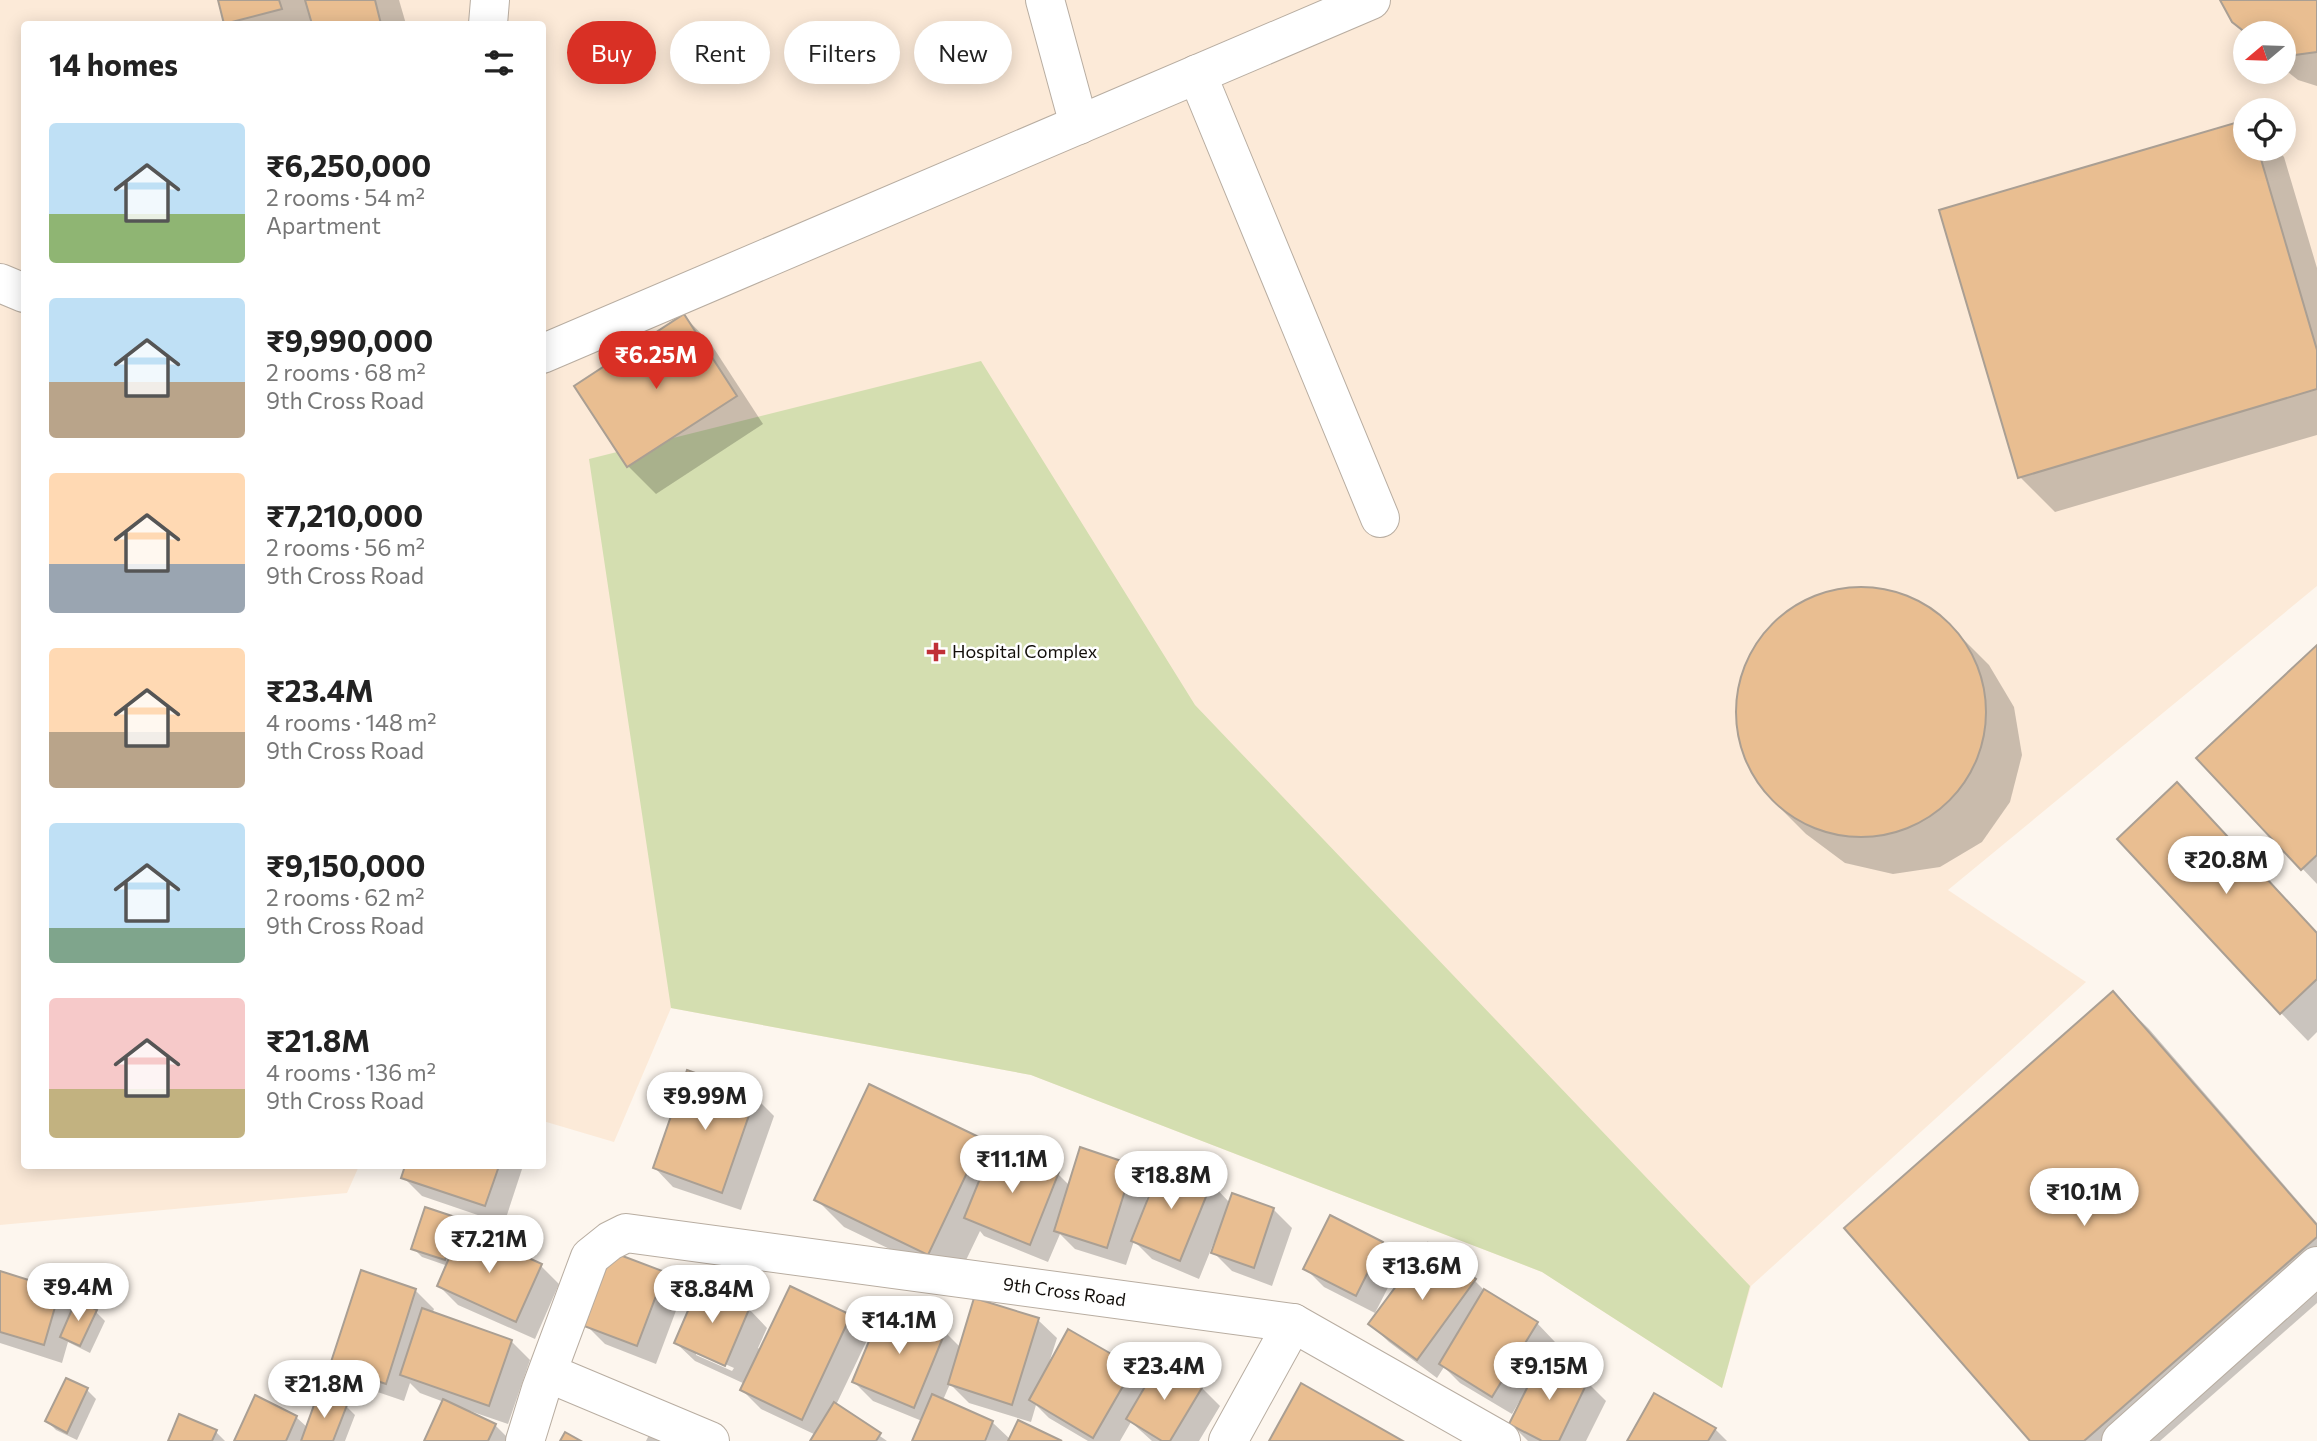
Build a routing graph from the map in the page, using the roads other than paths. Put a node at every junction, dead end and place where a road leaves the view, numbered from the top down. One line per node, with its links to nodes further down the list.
1 (490, 0): 4 (street)
2 (1045, 0): 6 (street)
3 (1371, 0): 5 (street)
4 (488, 21)
5 (1197, 74): 6 (street); 10 (street)
6 (1079, 125): 9 (street)
7 (0, 283): 8 (street)
8 (21, 292)
9 (546, 352)
10 (1380, 518)
11 (2317, 1266): 18 (street)
12 (1293, 1323): 13 (street, 9th Cross Road); 16 (street); 17 (street, 9th Cross Road)
13 (548, 1373): 14 (street, 9th Cross Road); 15 (street)
14 (525, 1441)
15 (710, 1441)
16 (1228, 1441)
17 (1501, 1441)
18 (2121, 1441)

